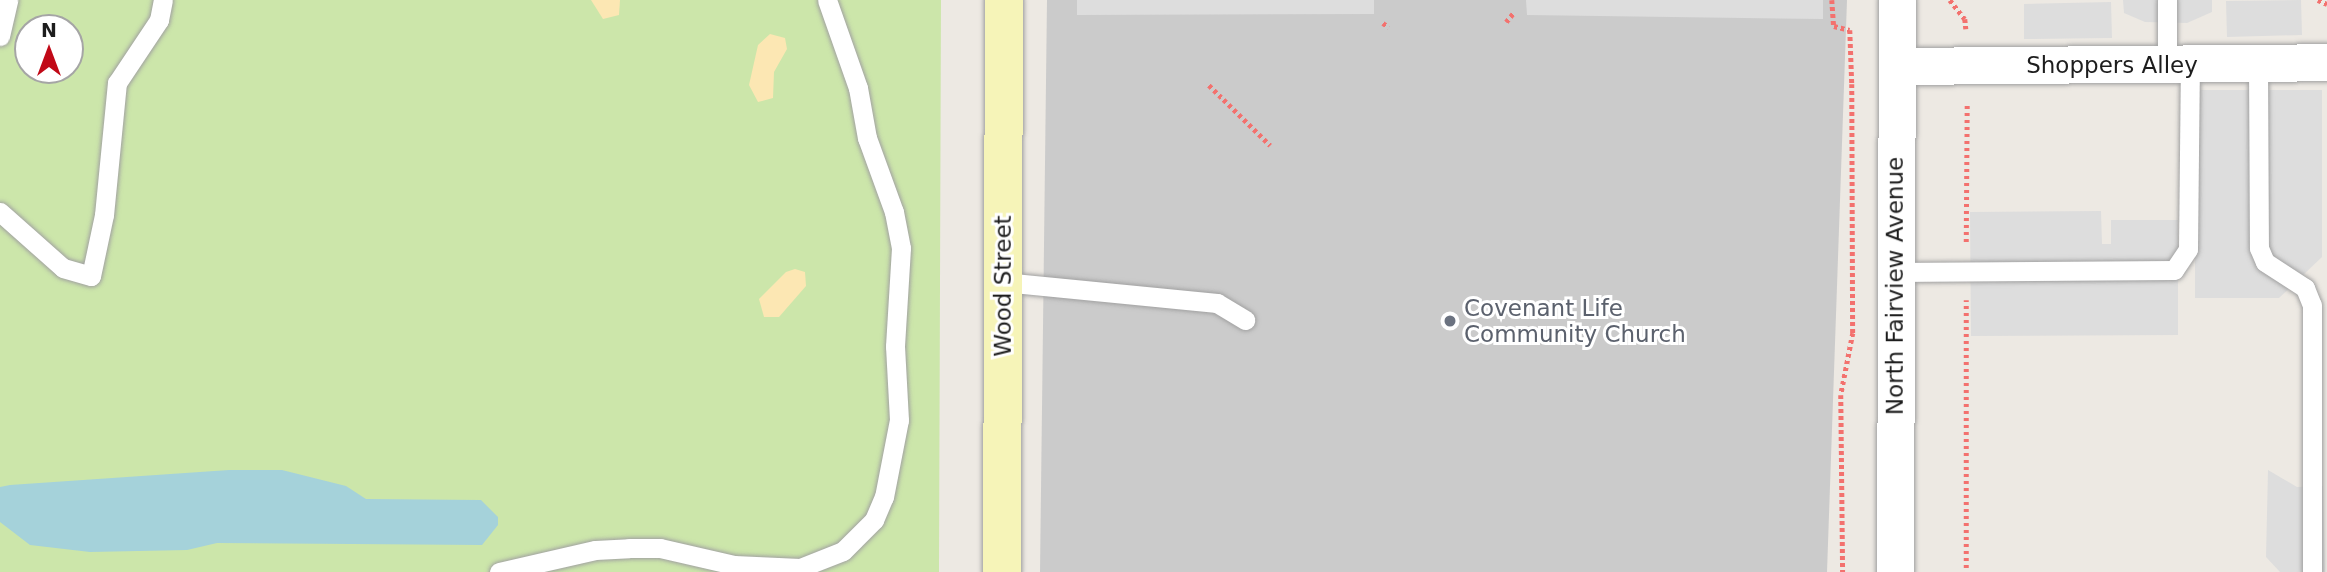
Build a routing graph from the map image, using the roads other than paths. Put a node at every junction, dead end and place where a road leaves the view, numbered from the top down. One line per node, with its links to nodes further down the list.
1 (8, 0): 7 (lane)
2 (163, 0): 12 (lane)
3 (827, 0): 16 (lane)
4 (1003, 0): 14 (street, Wood Street)
5 (1897, 0): 11 (street, North Fairview Avenue)
6 (2167, 0): 9 (lane)
7 (0, 36)
8 (2327, 62): 10 (street, Shoppers Alley)
9 (2179, 64): 10 (street, Shoppers Alley); 11 (street, Shoppers Alley); 13 (lane)
10 (2258, 64): 19 (lane)
11 (1897, 66): 13 (street, North Fairview Avenue)
12 (0, 212)
13 (1894, 272): 18 (street, North Fairview Avenue)
14 (1003, 282): 15 (lane); 17 (street, Wood Street)
15 (1245, 320)
16 (499, 572)
17 (1002, 572)
18 (1895, 572)
19 (2312, 572)

